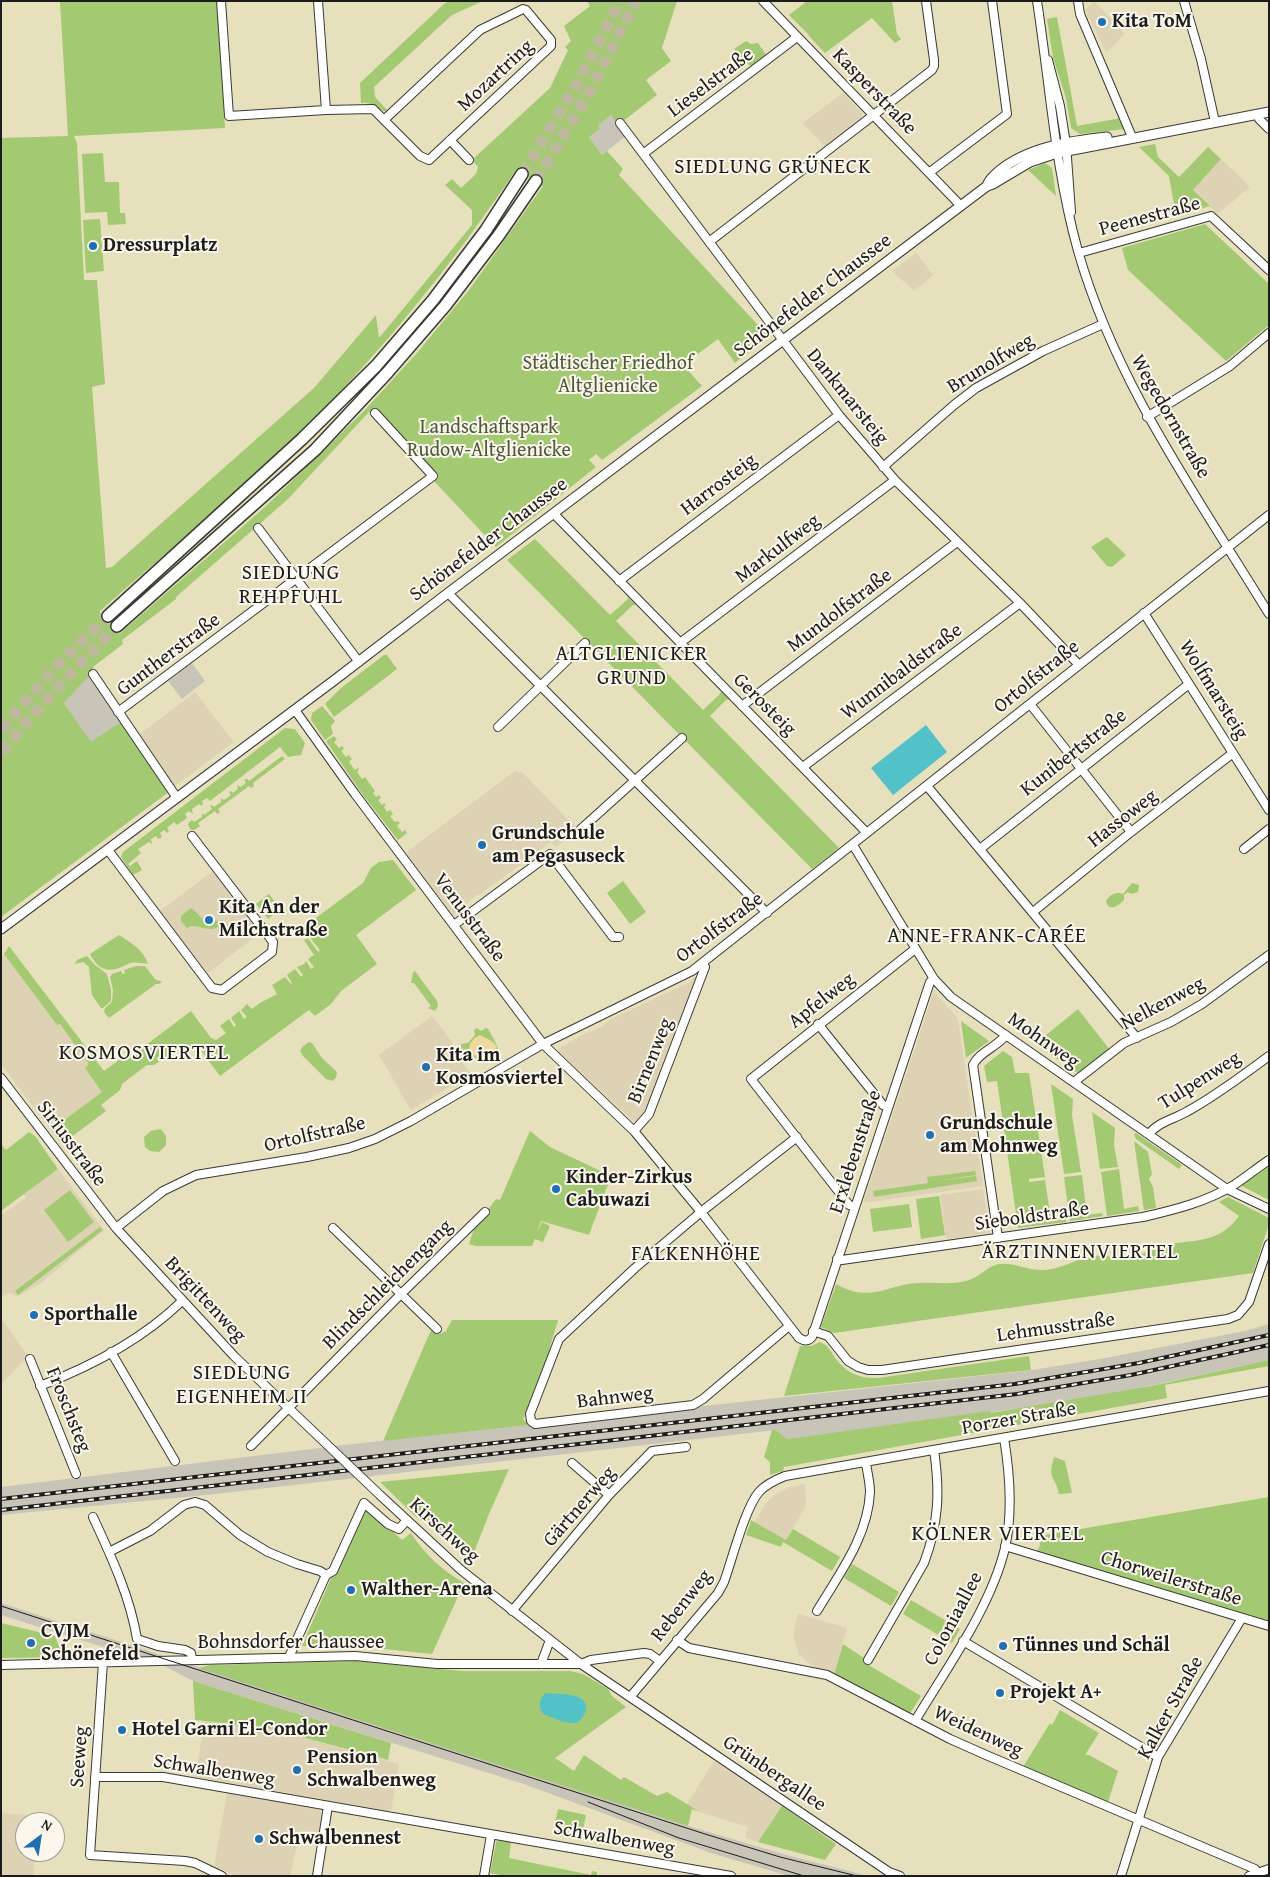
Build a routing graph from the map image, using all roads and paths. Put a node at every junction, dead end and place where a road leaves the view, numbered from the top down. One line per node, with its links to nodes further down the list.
1 (221, 1): 10 (street)
2 (318, 1): 10 (street)
3 (763, 1): 9 (street, Kasperstraße)
4 (926, 1): 13 (street)
5 (992, 1): 23 (street)
6 (1037, 1): 20 (street, Wegedornstraße)
7 (1078, 1): 18 (street)
8 (1184, 1): 15 (street)
9 (798, 37): 13 (street, Kasperstraße); 21 (street, Lieselstraße)
10 (326, 110): 14 (street, Mozartring)
11 (1269, 112): 12 (main road, Schönefelder Chaussee)
12 (1258, 114): 15 (main road, Schönefelder Chaussee); 17 (street)
13 (874, 115): 23 (street, Kasperstraße); 27 (street)
14 (385, 119): 19 (street, Mozartring); 19 (street, Mozartring)
15 (1215, 122): 18 (main road, Schönefelder Chaussee)
16 (620, 123): 21 (street, Dankmarsteig)
17 (1269, 129)
18 (1131, 138): 20 (main road, Schönefelder Chaussee)
19 (450, 140): 22 (street, Mozartring)
20 (1062, 148): 26 (main road, Schönefelder Chaussee); 28 (street, Wegedornstraße)
21 (643, 154): 27 (street, Dankmarsteig)
22 (469, 160)
23 (930, 172): 26 (street, Kasperstraße)
24 (522, 174): 49 (highway)
25 (536, 182): 50 (highway)
26 (961, 206): 32 (main road, Schönefelder Chaussee)
27 (709, 242): 32 (street, Dankmarsteig)
28 (1079, 253): 29 (street, Peenestraße); 30 (street, Wegedornstraße)
29 (1269, 270)
30 (1104, 324): 35 (street, Wegedornstraße); 36 (street, Brunolfweg)
31 (1269, 333): 35 (street)
32 (782, 341): 34 (street, Dankmarsteig); 38 (main road, Schönefelder Chaussee)
33 (375, 414): 43 (street, Guntherstraße)
34 (839, 415): 36 (street, Dankmarsteig); 44 (street, Harrosteig)
35 (1147, 417): 42 (street, Wegedornstraße)
36 (883, 467): 37 (street, Dankmarsteig)
37 (896, 480): 41 (street, Dankmarsteig); 52 (street, Markulfweg)
38 (554, 514): 44 (street, Gerosteig); 45 (main road, Schönefelder Chaussee)
39 (1269, 515): 42 (street, Ortolfstraße)
40 (258, 528): 43 (street)
41 (957, 542): 46 (street, Dankmarsteig); 59 (street, Mundolfstraße)
42 (1228, 547): 47 (street, Ortolfstraße); 48 (street, Wegedornstraße)
43 (297, 579): 53 (street); 61 (street, Guntherstraße)
44 (619, 581): 52 (street, Gerosteig)
45 (448, 593): 53 (main road, Schönefelder Chaussee); 57 (street)
46 (1020, 603): 54 (street, Dankmarsteig); 65 (street, Wunnibaldstraße)
47 (1144, 613): 54 (street, Ortolfstraße); 56 (street, Wolfmarsteig)
48 (1269, 614)
49 (108, 616)
50 (117, 626)
51 (586, 643): 57 (street)
52 (680, 643): 59 (street, Gerosteig)
53 (358, 662): 60 (main road, Schönefelder Chaussee)
54 (1079, 664): 58 (street, Ortolfstraße)
55 (92, 674): 61 (street)
56 (1189, 684): 64 (street, Wolfmarsteig); 66 (street, Kunibertstraße)
57 (541, 686): 62 (street); 67 (street)
58 (1030, 704): 66 (street); 68 (street, Ortolfstraße)
59 (742, 706): 65 (street, Gerosteig)
60 (295, 710): 69 (main road, Schönefelder Chaussee); 82 (street, Venusstraße)
61 (118, 712): 69 (street)
62 (498, 727)
63 (682, 738): 67 (street)
64 (1234, 753): 70 (street, Wolfmarsteig); 73 (street, Hassoweg)
65 (803, 768): 74 (street, Gerosteig)
66 (1081, 768): 73 (street); 78 (street, Kunibertstraße)
67 (635, 780): 71 (street); 81 (street)
68 (927, 786): 74 (street, Ortolfstraße); 78 (street)
69 (177, 798): 79 (main road, Schönefelder Chaussee)
70 (1269, 810)
71 (581, 829)
72 (1269, 829): 77 (street)
73 (1131, 832): 80 (street, Hassoweg)
74 (867, 834): 76 (street, Ortolfstraße)
75 (192, 836): 79 (street)
76 (853, 845): 81 (street, Ortolfstraße); 85 (street, Mohnweg)
77 (1244, 848)
78 (980, 849): 80 (street)
79 (108, 850): 83 (main road, Schönefelder Chaussee)
80 (1033, 912): 91 (street)
81 (766, 913): 87 (street, Ortolfstraße)
82 (454, 925): 84 (street); 92 (street, Venusstraße)
83 (1, 929)
84 (619, 937)
85 (915, 949): 88 (street, Mohnweg); 89 (street, Apfelweg)
86 (1269, 955): 91 (street, Nelkenweg)
87 (703, 963): 92 (street, Ortolfstraße); 97 (street, Birnenweg)
88 (934, 979): 90 (street, Mohnweg); 96 (street, Erxlebenstraße)
89 (818, 1024): 96 (street); 99 (street, Apfelweg)
90 (1006, 1035): 95 (street, Mohnweg); 108 (street)
91 (1137, 1038): 95 (street, Nelkenweg)
92 (543, 1044): 97 (street, Venusstraße); 106 (street, Ortolfstraße)
93 (1269, 1056): 98 (street, Tulpenweg)
94 (1, 1078): 106 (street, Siriusstraße)
95 (1074, 1082): 98 (street, Mohnweg)
96 (888, 1107): 102 (street, Erxlebenstraße)
97 (634, 1131): 105 (street, Birnenweg)
98 (1149, 1134): 101 (street, Mohnweg)
99 (796, 1137): 102 (street); 105 (street)
100 (1269, 1160): 101 (street, Sieboldstraße)
101 (1227, 1189): 103 (street, Mohnweg); 108 (street, Sieboldstraße)
102 (854, 1207): 110 (street, Erxlebenstraße)
103 (1269, 1209)
104 (485, 1212): 111 (street, Blindschleichengang)
105 (702, 1212): 113 (street, Birnenweg); 113 (street, Bahnweg)
106 (116, 1228): 112 (street, Brigittenweg)
107 (333, 1228): 111 (street)
108 (998, 1238): 110 (street, Sieboldstraße)
109 (1269, 1244): 115 (street, Lehmusstraße)
110 (837, 1259): 115 (street, Erxlebenstraße)
111 (400, 1294): 114 (street); 120 (street, Blindschleichengang)
112 (182, 1301): 116 (street); 120 (street, Brigittenweg)
113 (789, 1326): 115 (street, Birnenweg)
114 (437, 1329)
115 (813, 1334)
116 (112, 1352): 118 (street); 125 (street)
117 (30, 1359): 118 (street, Froschsteg)
118 (40, 1386): 128 (street, Froschsteg)
119 (1269, 1391): 121 (street, Porzer Straße)
120 (287, 1408): 122 (street, Blindschleichengang); 131 (street, Brigittenweg, bridge)
121 (1004, 1438): 124 (street, Porzer Straße); 134 (street, Coloniaallee)
122 (251, 1446)
123 (686, 1447): 130 (street, Gärtnerweg)
124 (934, 1450): 126 (street, Porzer Straße); 146 (street)
125 (175, 1461)
126 (866, 1462): 129 (street, Porzer Straße); 138 (street)
127 (572, 1463): 130 (street)
128 (76, 1474)
129 (776, 1480): 142 (street, Rebenweg)
130 (609, 1495): 137 (street, Gärtnerweg)
131 (381, 1496): 133 (street, Kirschweg)
132 (93, 1517): 135 (street)
133 (408, 1520): 136 (street); 137 (street, Kirschweg)
134 (1005, 1546): 139 (street, Chorweilerstraße); 143 (street, Coloniaallee)
135 (109, 1552): 136 (street); 145 (street)
136 (326, 1575): 144 (street)
137 (512, 1611): 141 (street, Kirschweg)
138 (817, 1611)
139 (1242, 1618): 140 (street, Chorweilerstraße); 154 (street, Kalker Straße)
140 (1269, 1626)
141 (550, 1640): 149 (street); 150 (street, Kirschweg)
142 (678, 1640): 147 (street, Rebenweg); 153 (street, Weidenweg)
143 (963, 1641): 153 (street, Coloniaallee); 154 (street)
144 (289, 1657): 145 (street, Bohnsdorfer Chaussee); 149 (street, Bohnsdorfer Chaussee)
145 (192, 1659): 148 (street, Bohnsdorfer Chaussee)
146 (868, 1660)
147 (660, 1661): 150 (street); 152 (street, Rebenweg)
148 (102, 1662): 151 (street, Bohnsdorfer Chaussee); 155 (street, Seeweg)
149 (541, 1664): 150 (street, Bohnsdorfer Chaussee)
150 (581, 1664): 152 (street, Kirschweg)
151 (1, 1665)
152 (631, 1696): 167 (street, Grünbergallee)
153 (915, 1721): 157 (street, Weidenweg)
154 (1158, 1757): 157 (street, Kalker Straße)
155 (95, 1777): 156 (street, Schwalbenweg); 160 (street, Seeweg)
156 (328, 1806): 158 (street, Schwalbenweg); 164 (street)
157 (1139, 1820): 162 (street, Weidenweg); 168 (street, Kalker Straße)
158 (491, 1835): 161 (street, Schwalbenweg); 165 (street)
159 (1269, 1869): 162 (street)
160 (203, 1872): 163 (street)
161 (698, 1873): 166 (street, Schwalbenweg)
162 (1258, 1874): 169 (street)
163 (222, 1876)
164 (316, 1876)
165 (484, 1876)
166 (731, 1876)
167 (900, 1876)
168 (1121, 1876)
169 (1249, 1876)

